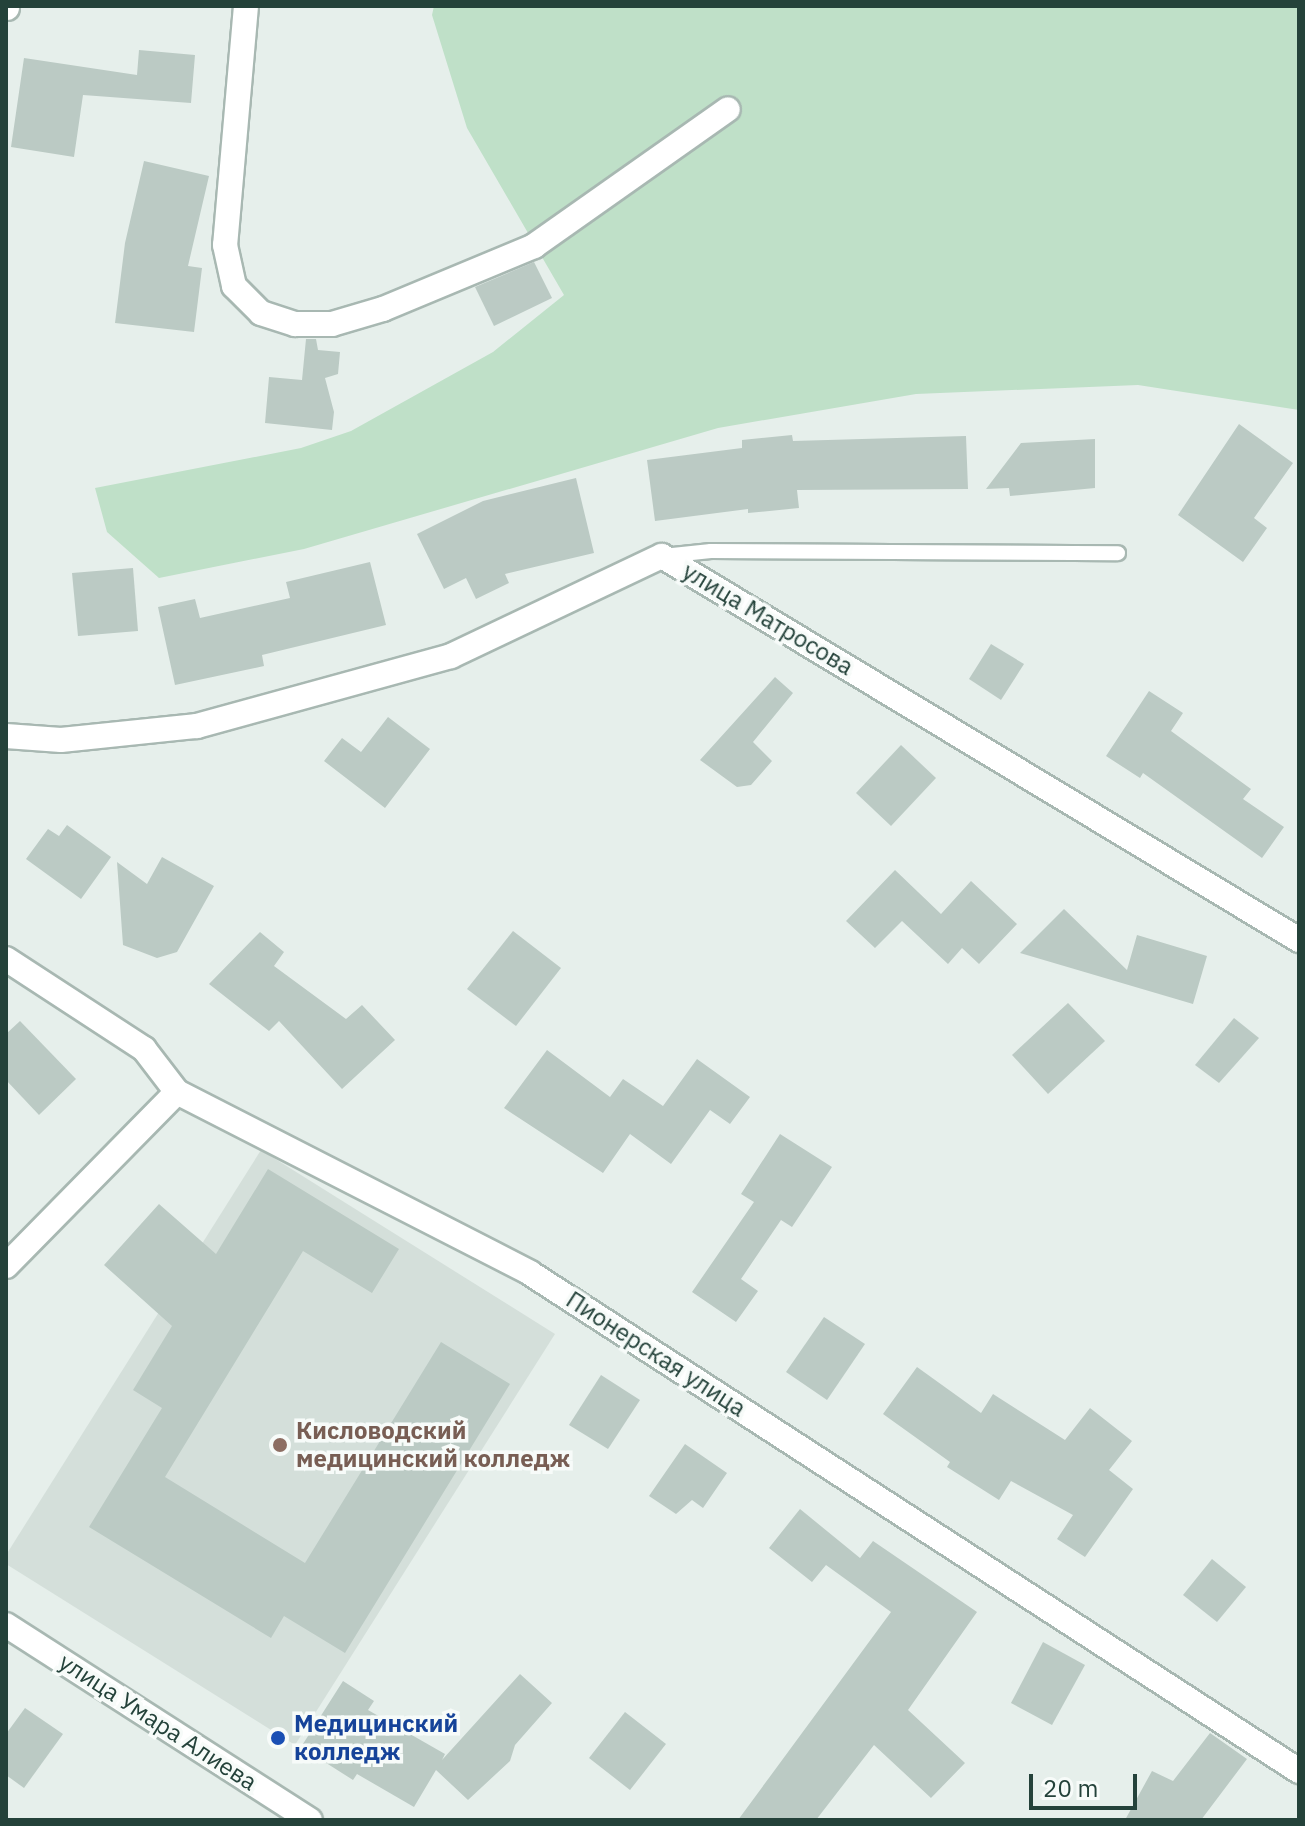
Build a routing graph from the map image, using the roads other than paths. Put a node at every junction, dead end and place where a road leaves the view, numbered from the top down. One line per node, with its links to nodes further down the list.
1 (246, 6): 2 (street)
2 (728, 109)
3 (1118, 553): 4 (lane)
4 (662, 556): 5 (street, улица Матросова); 6 (street, улица Матросова)
5 (6, 736)
6 (1299, 940)
7 (6, 959): 8 (street, Пионерская улица)
8 (177, 1092): 9 (street); 11 (street, Пионерская улица)
9 (6, 1266)
10 (6, 1625): 12 (street, улица Умара Алиева)
11 (1299, 1771)
12 (310, 1820)

